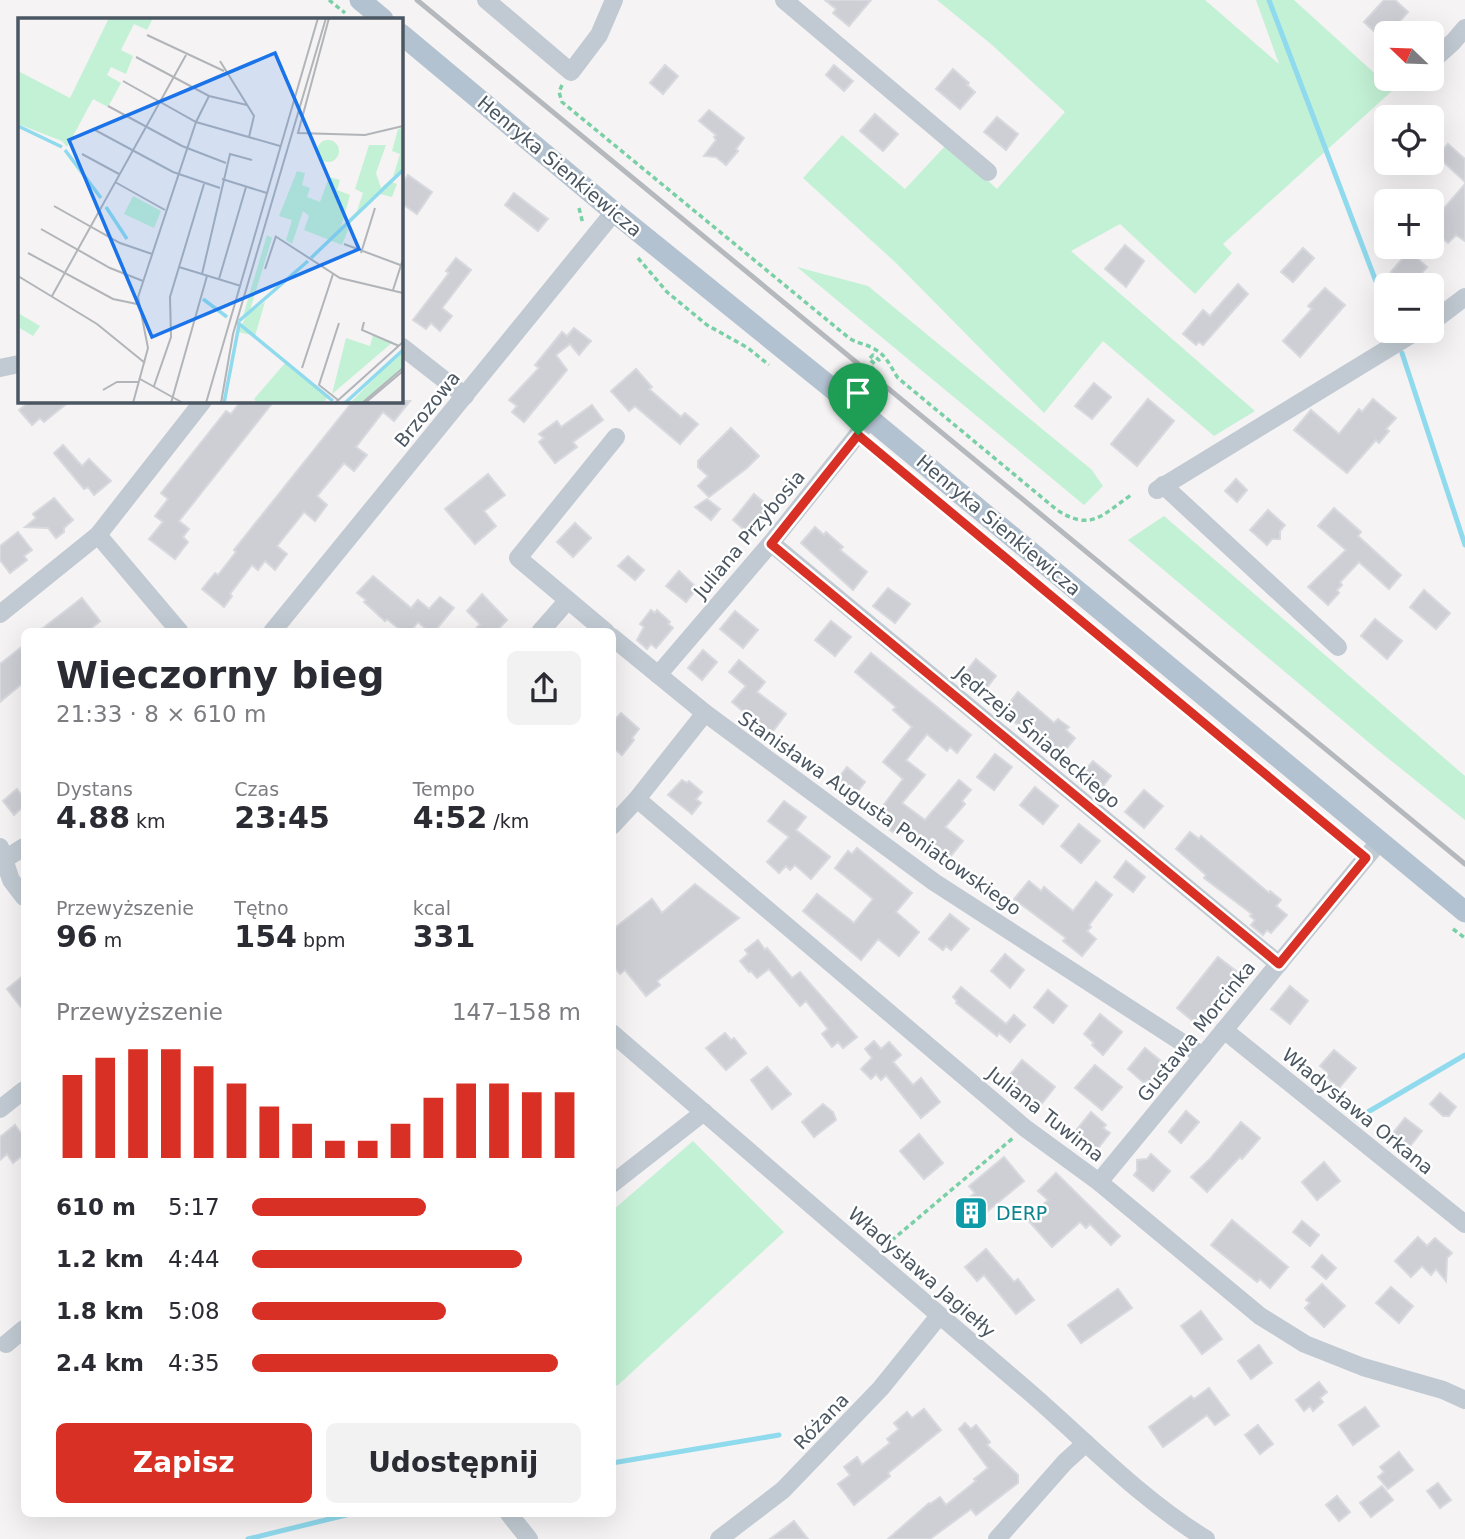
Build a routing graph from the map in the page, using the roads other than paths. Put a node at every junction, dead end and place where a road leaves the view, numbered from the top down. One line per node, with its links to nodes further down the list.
1 (360, 0): 5 (main road)
2 (486, 0): 3 (street)
3 (614, 0)
4 (784, 0): 9 (street)
5 (382, 18)
6 (1465, 28): 8 (street)
7 (402, 35): 10 (main road, Henryka Sienkiewicza)
8 (1444, 50)
9 (988, 172)
10 (614, 212): 17 (street, Brzozowa); 19 (main road, Henryka Sienkiewicza)
11 (1465, 297): 12 (street)
12 (1444, 313)
13 (1397, 343): 30 (street)
14 (402, 347): 17 (street)
15 (18, 364): 16 (street)
16 (0, 368)
17 (465, 396): 26 (street, Brzozowa)
18 (202, 402): 21 (street)
19 (870, 419): 22 (street, Juliana Przybosia); 36 (main road, Henryka Sienkiewicza)
20 (616, 437): 23 (street)
21 (98, 535): 24 (street); 25 (street)
22 (771, 544): 31 (street, Juliana Przybosia); 40 (street, Jędrzeja Śniadeckiego)
23 (568, 600): 27 (street); 28 (street)
24 (0, 614)
25 (177, 628)
26 (275, 628)
27 (544, 628)
28 (601, 628)
29 (616, 640): 31 (street, Stanisława Augusta Poniatowskiego)
30 (1338, 647)
31 (658, 675): 32 (street, Stanisława Augusta Poniatowskiego)
32 (705, 713): 33 (street); 43 (street, Stanisława Augusta Poniatowskiego)
33 (637, 799): 34 (street); 48 (street, Juliana Tuwima)
34 (616, 822)
35 (21, 848): 37 (street)
36 (1373, 850): 39 (main road, Henryka Sienkiewicza); 40 (street, Gustawa Morcinka)
37 (1, 856): 38 (street)
38 (21, 894)
39 (1465, 912)
40 (1279, 964): 41 (street, Gustawa Morcinka)
41 (1224, 1030): 43 (street, Gustawa Morcinka); 49 (street, Władysława Orkana)
42 (616, 1036): 46 (street, Władysława Jagiełły)
43 (1203, 1056): 48 (street, Gustawa Morcinka)
44 (21, 1092): 45 (street)
45 (0, 1109)
46 (704, 1112): 47 (street); 50 (street, Władysława Jagiełły)
47 (616, 1182)
48 (1099, 1182): 53 (street, Juliana Tuwima)
49 (1465, 1224)
50 (939, 1316): 54 (street, Władysława Jagiełły); 57 (street, Różana)
51 (21, 1332): 52 (street)
52 (6, 1344)
53 (1465, 1400)
54 (1086, 1443): 58 (street); 59 (street, Władysława Jagiełły)
55 (511, 1517): 56 (street)
56 (529, 1539)
57 (719, 1539)
58 (997, 1539)
59 (1206, 1539)

